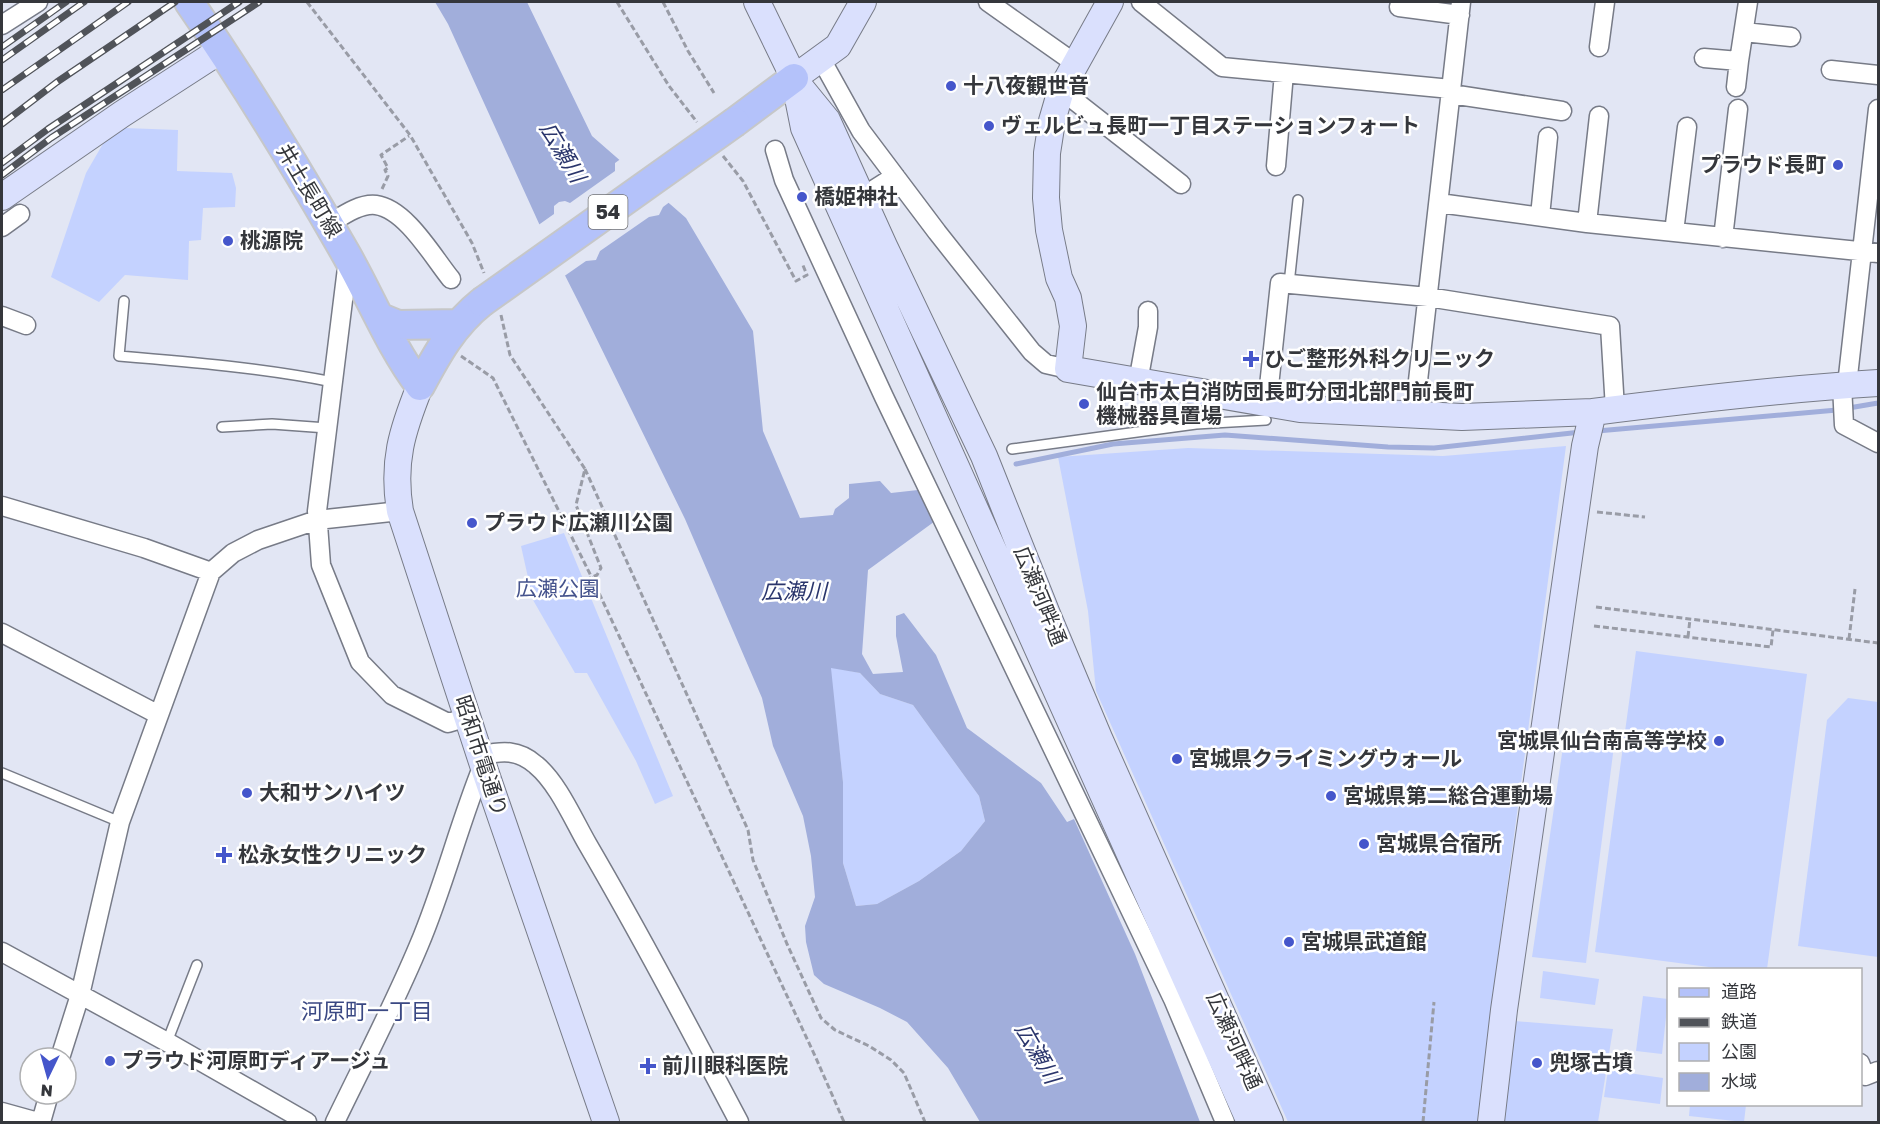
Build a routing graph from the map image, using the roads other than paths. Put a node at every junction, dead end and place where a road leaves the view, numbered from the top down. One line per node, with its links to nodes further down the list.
1 (38, 2): 12 (street)
2 (189, 2): 16 (main road, 井土長町線)
3 (757, 2): 24 (street, 広瀬河畔通)
4 (863, 2): 18 (street)
5 (988, 2): 20 (street)
6 (1110, 2): 20 (street)
7 (1141, 2): 22 (street)
8 (1605, 2): 15 (street)
9 (1748, 2): 13 (street)
10 (1398, 8): 11 (street)
11 (1460, 8): 27 (street)
12 (2, 26)
13 (1744, 32): 14 (street); 19 (street)
14 (1791, 37)
15 (1599, 47)
16 (222, 50): 38 (street); 46 (main road, 井土長町線)
17 (1704, 58): 19 (street)
18 (820, 59): 24 (street); 36 (street)
19 (1739, 61): 25 (street)
20 (1076, 64): 26 (street)
21 (1831, 70): 23 (street)
22 (1284, 73): 27 (street); 35 (street)
23 (1878, 75)
24 (794, 78): 39 (street, 広瀬河畔通); 59 (main road, 54, bridge); 99 (street, 広瀬河畔通)
25 (1736, 87)
26 (1061, 90): 37 (street); 61 (street)
27 (1451, 92): 30 (street); 41 (street)
28 (1738, 109): 49 (street)
29 (1878, 109): 43 (street)
30 (1562, 111)
31 (1599, 116): 45 (street)
32 (1687, 127): 48 (street)
33 (1548, 137): 44 (street)
34 (775, 150): 98 (street)
35 (1276, 166)
36 (895, 176): 39 (street); 61 (street)
37 (1181, 183)
38 (2, 196)
39 (862, 197): 100 (street, 広瀬河畔通)
40 (1298, 200): 53 (lane)
41 (1438, 203): 44 (street); 54 (street)
42 (20, 214): 47 (street)
43 (1873, 215): 50 (street)
44 (1540, 216): 45 (street)
45 (1587, 223): 48 (street)
46 (329, 224): 51 (main road, 井土長町線); 52 (street)
47 (2, 227)
48 (1674, 232): 49 (street)
49 (1723, 237): 50 (street)
50 (1871, 252): 66 (street)
51 (348, 258): 58 (main road, 井土長町線); 62 (street)
52 (451, 279)
53 (1289, 284): 54 (street); 67 (street)
54 (1428, 297): 68 (street); 69 (street)
55 (124, 301): 62 (lane)
56 (1148, 311): 63 (street)
57 (2, 316): 60 (street)
58 (381, 318): 59 (main road); 65 (main road, 井土長町線)
59 (458, 324): 65 (main road, 54)
60 (26, 325)
61 (1068, 369): 63 (street)
62 (333, 382): 71 (street)
63 (1138, 382): 67 (street)
64 (1878, 383): 66 (street)
65 (420, 386): 75 (street, 昭和市電通り)
66 (1844, 389): 68 (street); 72 (street)
67 (1267, 412): 69 (street); 73 (lane)
68 (1599, 413): 69 (street); 101 (street)
69 (1414, 416)
70 (222, 427): 71 (lane)
71 (327, 428): 76 (street)
72 (1878, 443)
73 (1012, 449)
74 (2, 506): 77 (street)
75 (400, 511): 76 (street); 80 (street, 昭和市電通り)
76 (317, 520): 77 (street); 80 (street)
77 (211, 572): 79 (street)
78 (2, 633): 79 (street)
79 (159, 715): 83 (street)
80 (468, 717): 81 (street, 昭和市電通り)
81 (482, 760): 95 (street); 96 (street, 昭和市電通り); 97 (street)
82 (2, 772): 83 (lane)
83 (120, 822): 86 (street)
84 (2, 952): 86 (street)
85 (197, 965): 87 (lane)
86 (80, 995): 87 (street); 88 (street)
87 (167, 1041): 94 (street)
88 (64, 1046)
89 (1862, 1068): 90 (street)
90 (1878, 1071)
91 (45, 1106): 93 (street)
92 (2, 1112): 93 (street)
93 (39, 1122)
94 (307, 1122)
95 (335, 1122)
96 (606, 1122)
97 (739, 1122)
98 (1225, 1122)
99 (1250, 1122)
100 (1270, 1122)
101 (1491, 1122)

